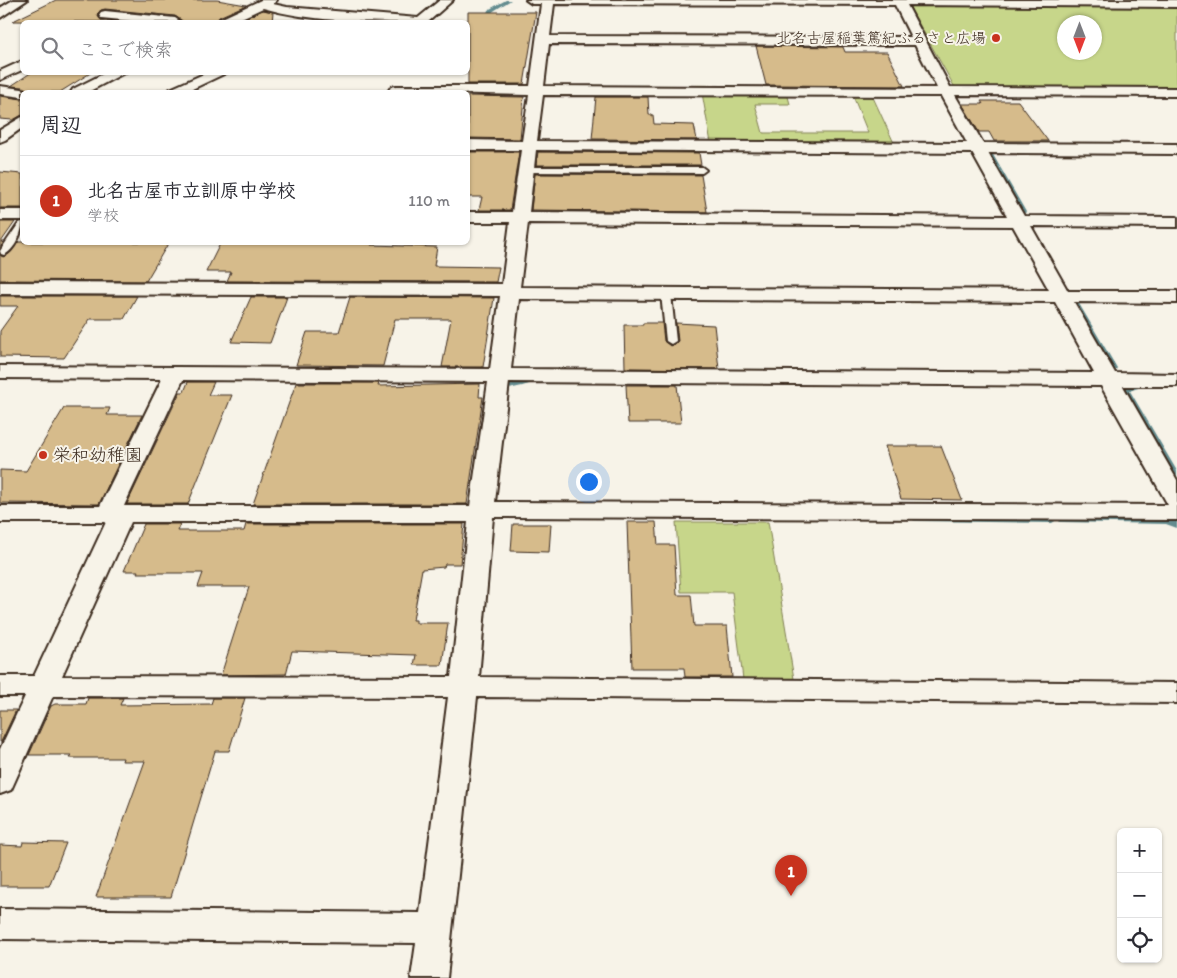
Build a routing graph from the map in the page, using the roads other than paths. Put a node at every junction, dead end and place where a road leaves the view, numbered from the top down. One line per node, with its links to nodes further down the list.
1 (21, 0): 10 (street)
2 (447, 0): 14 (street)
3 (532, 0): 4 (street)
4 (548, 0): 5 (street); 15 (street)
5 (743, 1): 6 (street)
6 (895, 1): 8 (street); 16 (street)
7 (266, 2): 12 (street); 13 (street)
8 (1177, 3)
9 (125, 4): 11 (street)
10 (0, 14)
11 (119, 20)
12 (228, 20)
13 (395, 20)
14 (422, 20)
15 (542, 40): 16 (street); 27 (street)
16 (920, 42): 28 (street)
17 (20, 66): 21 (street)
18 (113, 75): 23 (street)
19 (214, 75): 24 (street)
20 (402, 75): 25 (street)
21 (0, 76)
22 (0, 90): 30 (street)
23 (82, 90)
24 (180, 90)
25 (395, 90)
26 (470, 90): 27 (street)
27 (536, 90): 28 (street); 35 (street)
28 (946, 92): 29 (street); 36 (street)
29 (1177, 92)
30 (20, 93)
31 (20, 124): 32 (street)
32 (0, 139): 33 (street)
33 (20, 143)
34 (470, 145): 35 (street)
35 (529, 145): 36 (street); 38 (street)
36 (977, 148): 37 (street); 44 (street)
37 (1177, 148)
38 (526, 170): 39 (lane); 43 (street)
39 (702, 170)
40 (0, 215): 41 (street)
41 (20, 215)
42 (470, 217): 43 (street)
43 (520, 218): 44 (street); 50 (street)
44 (1019, 221): 45 (street); 51 (street)
45 (1177, 222)
46 (20, 227): 47 (lane)
47 (4, 252)
48 (1177, 287): 51 (street)
49 (0, 288): 50 (street)
50 (510, 289): 51 (street); 52 (street); 57 (street)
51 (1059, 291): 52 (street); 53 (street); 58 (street)
52 (666, 294): 54 (lane)
53 (1177, 297)
54 (670, 341)
55 (0, 372): 56 (street)
56 (176, 373): 57 (street); 64 (street)
57 (500, 375): 58 (street); 61 (street)
58 (1108, 379): 59 (street); 60 (street)
59 (1177, 380)
60 (1177, 501)
61 (482, 512): 62 (street); 64 (street); 67 (street)
62 (1177, 513)
63 (0, 514): 64 (street)
64 (115, 515): 66 (street)
65 (0, 686): 66 (street)
66 (44, 686): 67 (street); 69 (street)
67 (464, 687): 68 (street); 71 (street)
68 (1177, 693)
69 (0, 782)
70 (0, 924): 71 (street)
71 (435, 928): 72 (street)
72 (430, 978)

